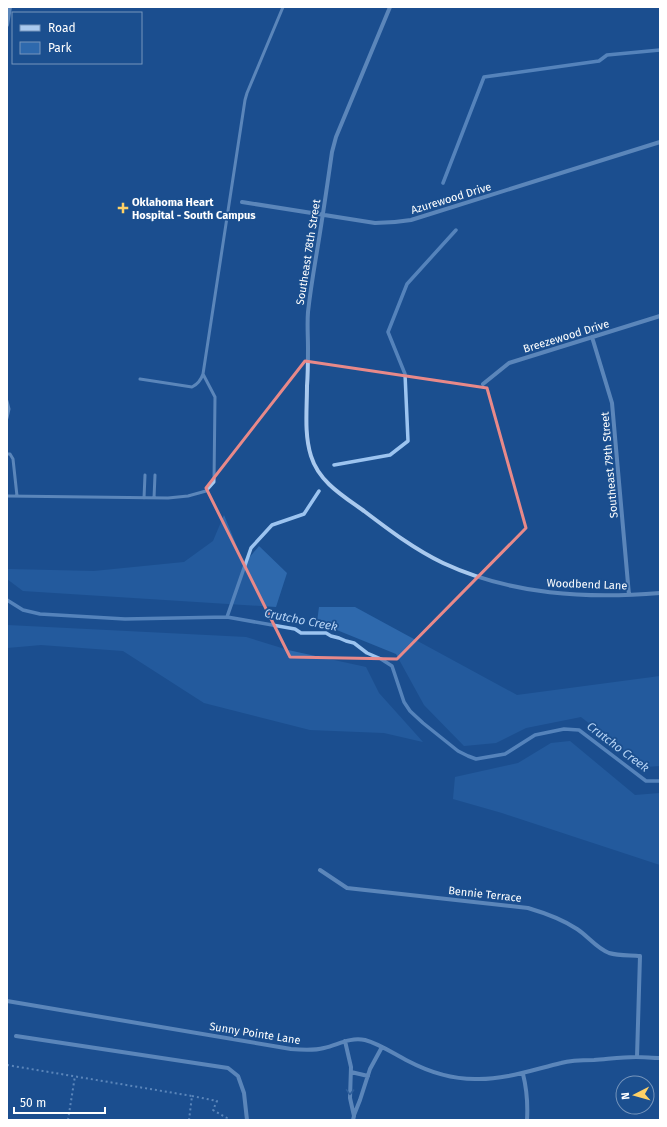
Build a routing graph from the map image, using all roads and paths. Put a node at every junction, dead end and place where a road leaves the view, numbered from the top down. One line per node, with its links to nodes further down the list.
1 (10, 7): 4 (street)
2 (283, 7): 10 (lane)
3 (390, 7): 7 (street, Southeast 78th Street)
4 (7, 25)
5 (660, 142): 7 (street, Azurewood Drive)
6 (242, 202): 7 (street, Azurewood Drive)
7 (323, 215): 20 (street, Southeast 78th Street)
8 (660, 316): 9 (street, Breezewood Drive)
9 (592, 337): 12 (street, Breezewood Drive); 24 (street, Southeast 79th Street)
10 (203, 374): 11 (lane); 22 (lane)
11 (140, 379)
12 (483, 384)
13 (7, 401): 14 (lane)
14 (7, 418)
15 (7, 454): 19 (lane)
16 (145, 475): 21 (lane)
17 (154, 475): 22 (lane)
18 (7, 496): 19 (lane)
19 (18, 496): 21 (lane)
20 (345, 497): 24 (street, Woodbend Lane)
21 (144, 498): 22 (lane)
22 (154, 498)
23 (660, 593): 24 (street, Woodbend Lane)
24 (629, 595)
25 (320, 870): 30 (street, Bennie Terrace)
26 (7, 1001): 28 (street, Sunny Pointe Lane)
27 (16, 1036): 44 (street)
28 (345, 1041): 29 (street, Sunny Pointe Lane); 33 (street)
29 (382, 1047): 34 (street, Sunny Pointe Lane); 36 (street)
30 (637, 1057): 31 (street, Sunny Pointe Lane); 34 (street, Sunny Pointe Lane)
31 (660, 1058)
32 (7, 1065): 35 (path)
33 (351, 1072): 36 (street); 40 (street, one-way to 40)
34 (523, 1074): 45 (street)
35 (75, 1076): 37 (path); 41 (path)
36 (368, 1076): 40 (street)
37 (192, 1096): 42 (path); 43 (path)
38 (7, 1106): 39 (path)
39 (7, 1112)
40 (353, 1118)
41 (68, 1120)
42 (189, 1120)
43 (227, 1120)
44 (247, 1120)
45 (527, 1120)

